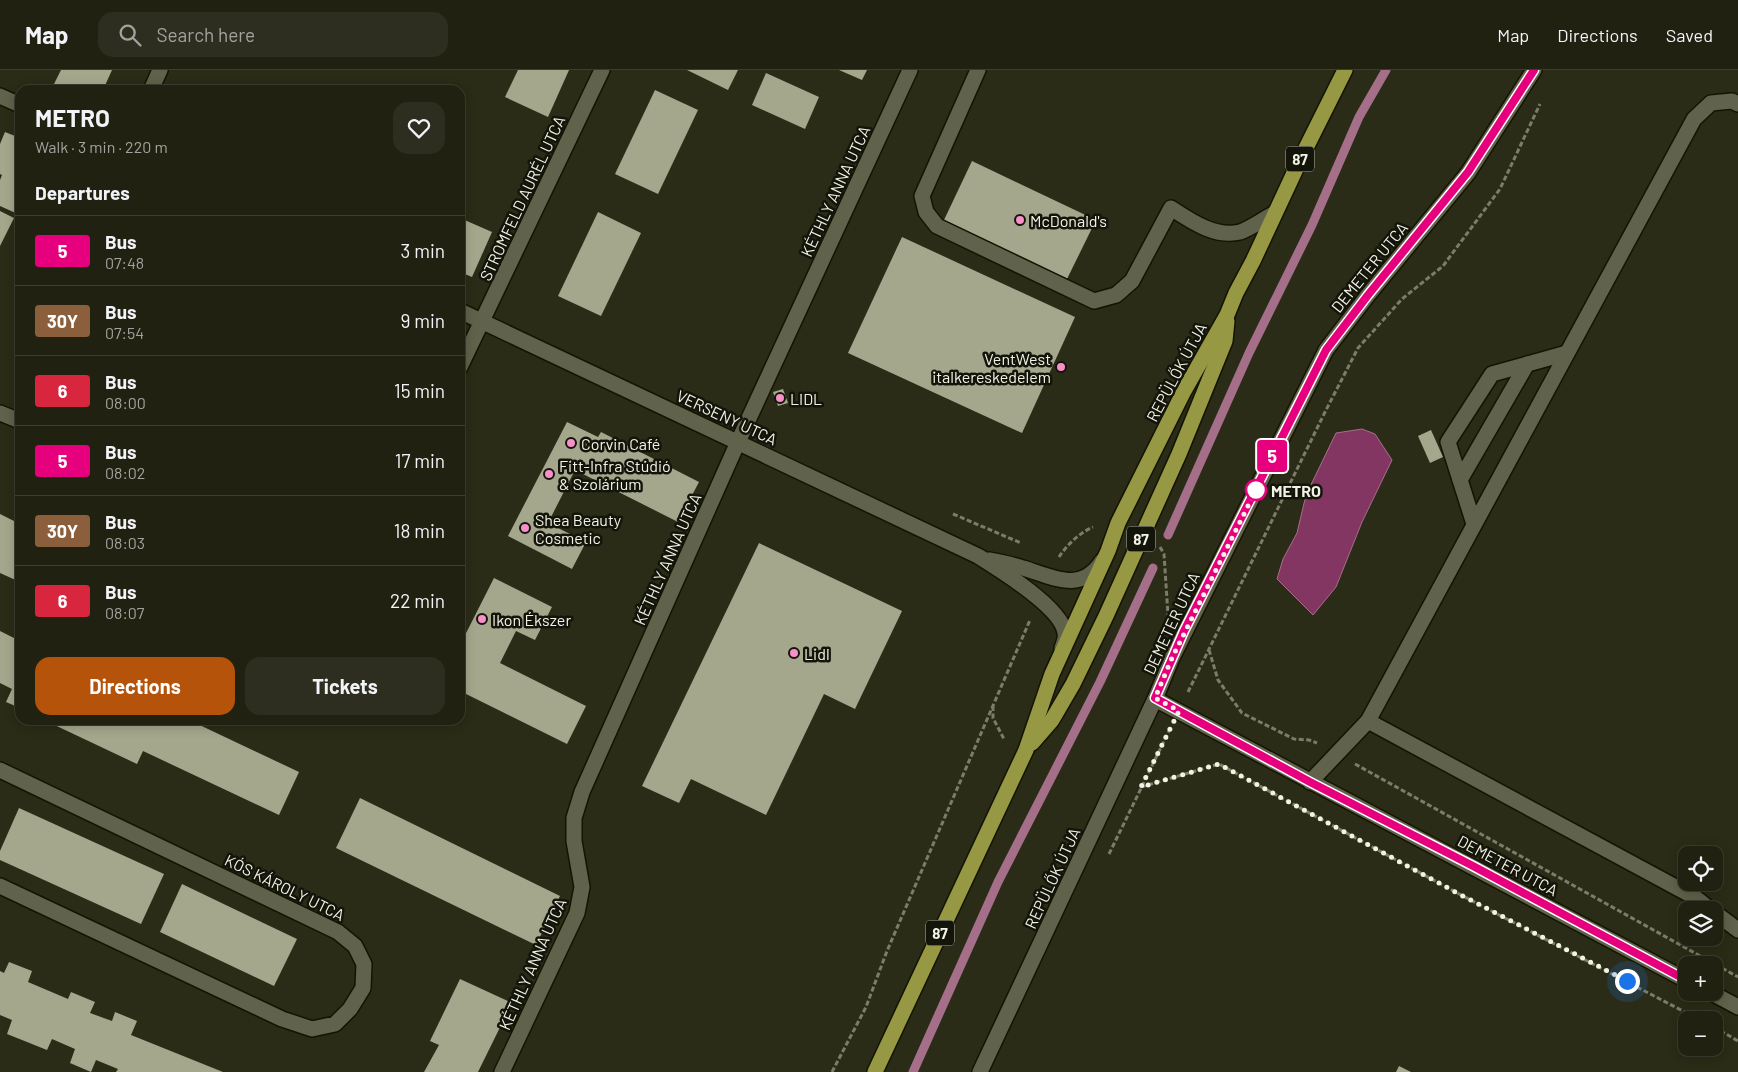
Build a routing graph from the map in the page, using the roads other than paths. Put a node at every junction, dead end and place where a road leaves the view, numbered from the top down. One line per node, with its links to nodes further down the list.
1 (160, 70): 9 (street)
2 (602, 70): 17 (street, STROMFELD AURÉL UTCA)
3 (910, 70): 23 (street, KÉTHLY ANNA UTCA)
4 (978, 70): 14 (street)
5 (1345, 70): 12 (main road, 87)
6 (1354, 70): 12 (main road, 87)
7 (1534, 70): 8 (street, DEMETER UTCA)
8 (1524, 77): 29 (street, DEMETER UTCA)
9 (153, 85)
10 (0, 96): 11 (street)
11 (15, 103)
12 (1327, 104): 14 (main road, 87)
13 (1738, 104): 18 (street)
14 (1275, 213): 16 (main road, 87)
15 (465, 314): 17 (street, VERSENY UTCA)
16 (1227, 315): 26 (main road, REPÜLŐK ÚTJA / 87); 31 (main road, REPÜLŐK ÚTJA / 87)
17 (482, 322): 19 (street, STROMFELD AURÉL UTCA); 23 (street, VERSENY UTCA)
18 (1567, 353): 20 (street); 25 (street)
19 (465, 357)
20 (1527, 364): 24 (street); 24 (street)
21 (0, 413): 22 (street)
22 (15, 419)
23 (738, 442): 27 (street, VERSENY UTCA); 41 (street, KÉTHLY ANNA UTCA)
24 (1460, 480): 25 (street)
25 (1474, 524): 30 (street)
26 (1108, 551): 27 (street, VERSENY UTCA); 28 (main road, REPÜLŐK ÚTJA / 87)
27 (978, 556): 28 (street, VERSENY UTCA)
28 (1060, 657): 31 (main road, REPÜLŐK ÚTJA / 87)
29 (1155, 698): 33 (street, DEMETER UTCA); 43 (street, REPÜLŐK ÚTJA)
30 (1368, 721): 33 (street); 35 (street)
31 (1026, 750): 42 (main road, REPÜLŐK ÚTJA / 87)
32 (0, 770): 34 (street, KÓS KÁROLY UTCA)
33 (1310, 782): 38 (street, DEMETER UTCA)
34 (0, 886)
35 (1700, 901)
36 (1723, 919): 37 (street)
37 (1738, 930)
38 (1678, 976)
39 (1723, 999): 40 (street)
40 (1738, 1007)
41 (502, 1072)
42 (875, 1072)
43 (980, 1072)

